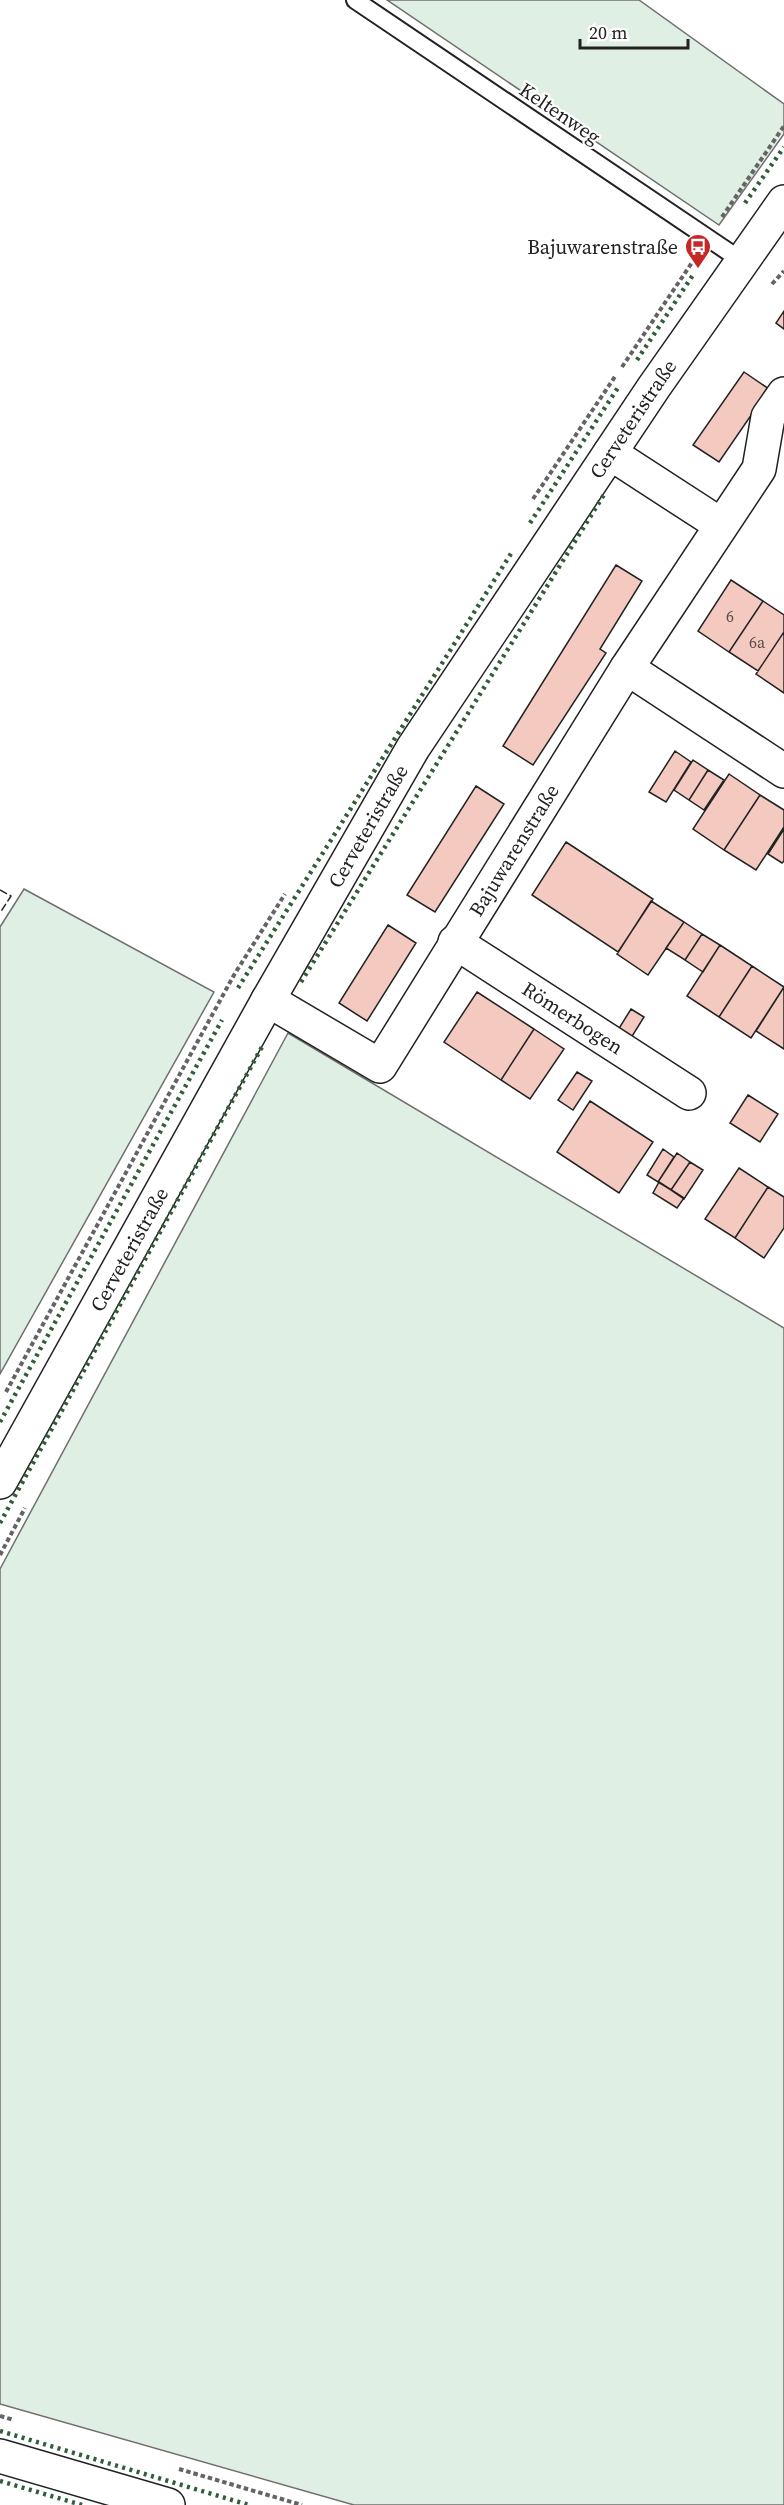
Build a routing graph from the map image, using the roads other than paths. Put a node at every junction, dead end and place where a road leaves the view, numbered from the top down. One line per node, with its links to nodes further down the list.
1 (355, 0): 3 (lane, Keltenweg)
2 (784, 202): 3 (street, Cerveteristraße)
3 (742, 261): 5 (street, Cerveteristraße)
4 (784, 394): 6 (street, Bajuwarenstraße)
5 (610, 453): 6 (street); 10 (street, Cerveteristraße)
6 (721, 525): 7 (street, Bajuwarenstraße)
7 (627, 668): 8 (street); 9 (street, Bajuwarenstraße)
8 (784, 771)
9 (455, 942): 10 (street, Bajuwarenstraße); 11 (street, Römerbogen)
10 (268, 1000): 12 (street, Cerveteristraße)
11 (688, 1093)
12 (0, 1482)
13 (0, 2456): 14 (street)
14 (168, 2505)

